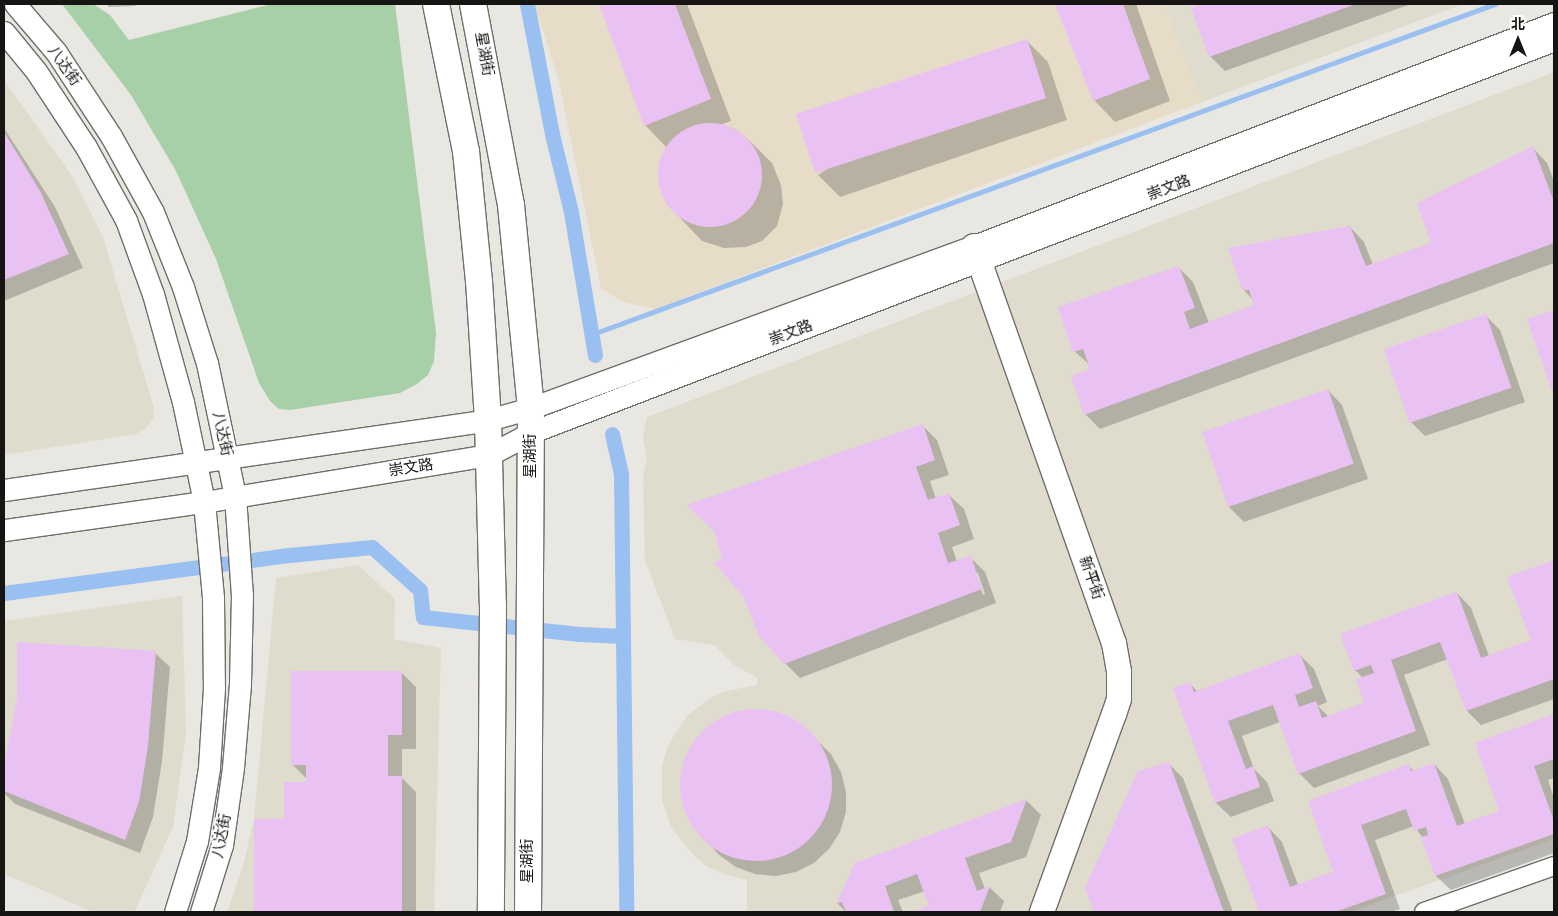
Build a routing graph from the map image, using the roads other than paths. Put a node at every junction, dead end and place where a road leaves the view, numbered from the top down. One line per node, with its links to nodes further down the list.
1 (15, 4): 11 (street, 八达街)
2 (436, 4): 8 (main road)
3 (473, 4): 9 (main road, 星湖街)
4 (1554, 23): 7 (street, 崇文路)
5 (4, 32): 12 (street, 八达街)
6 (1554, 40): 7 (street, 崇文路)
7 (976, 253): 9 (street, 崇文路); 9 (street, 崇文路); 22 (main road, 新平街)
8 (488, 420): 9 (street, 崇文路); 10 (main road); 11 (street, 崇文路)
9 (531, 420): 10 (street, 崇文路); 21 (main road, 星湖街)
10 (488, 455): 14 (street, 崇文路); 20 (main road)
11 (227, 459): 12 (street, 崇文路); 14 (street, 八达街)
12 (197, 464): 13 (street, 崇文路); 15 (street, 八达街)
13 (4, 490)
14 (235, 496): 15 (street, 崇文路); 19 (street, 八达街)
15 (204, 502): 16 (street, 崇文路); 18 (street, 八达街)
16 (4, 530)
17 (1554, 866): 23 (street)
18 (175, 912)
19 (201, 912)
20 (491, 912)
21 (528, 912)
22 (1042, 912)
23 (1424, 912)

